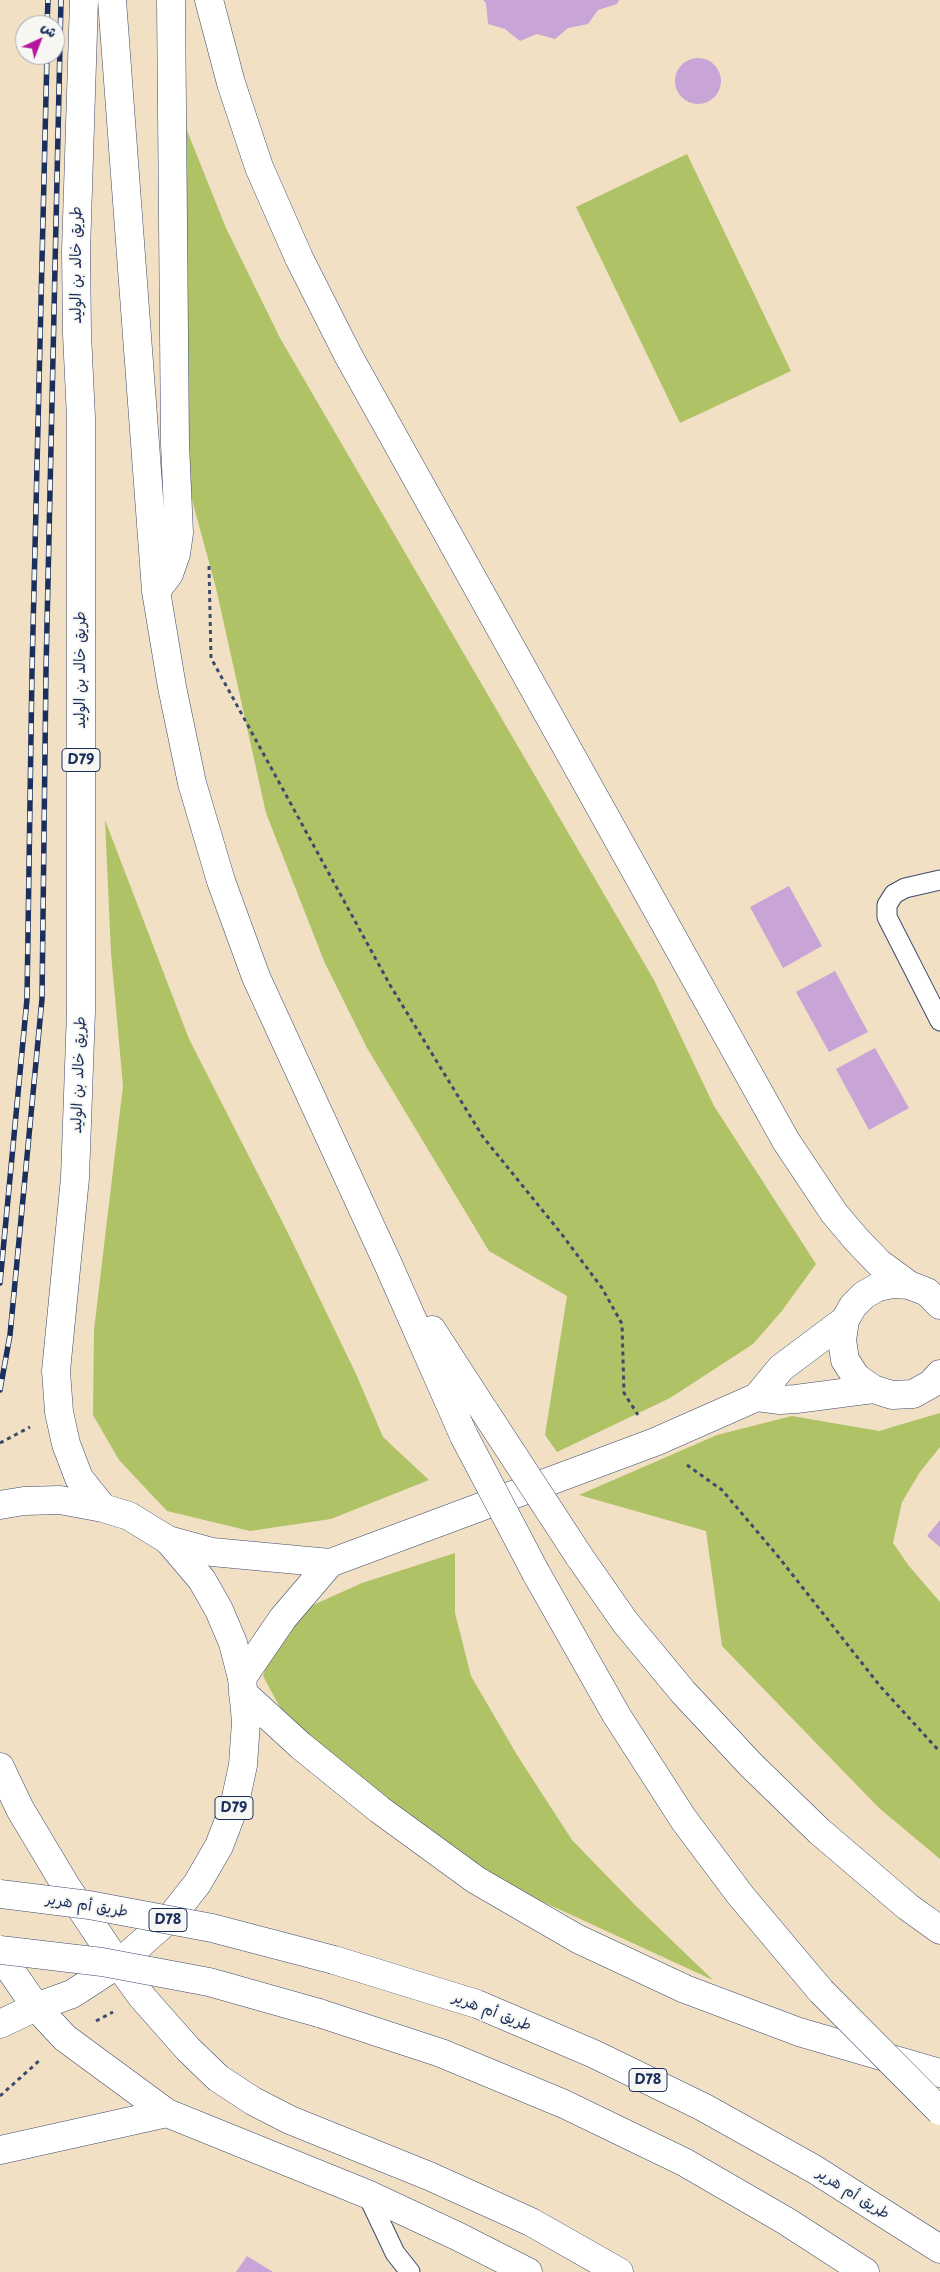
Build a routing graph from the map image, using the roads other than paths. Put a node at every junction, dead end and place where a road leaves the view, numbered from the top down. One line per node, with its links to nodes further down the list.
1 (84, 0): 16 (main road, طريق خالد بن الوليد / D79)
2 (112, 0): 5 (main road)
3 (171, 0): 5 (main road)
4 (209, 0): 9 (main road)
5 (156, 591): 8 (main road)
6 (940, 880): 7 (lane)
7 (940, 1021)
8 (388, 1264): 22 (main road, bridge); 29 (main road, bridge)
9 (909, 1285): 10 (main road); 11 (main road)
10 (940, 1305)
11 (845, 1320): 13 (main road); 14 (main road)
12 (940, 1374): 13 (main road)
13 (873, 1389): 14 (main road)
14 (757, 1397): 18 (main road)
15 (0, 1506): 16 (main road)
16 (103, 1508): 17 (main road)
17 (168, 1540): 18 (main road); 19 (main road, D79)
18 (330, 1563): 19 (main road)
19 (242, 1685): 25 (main road, D79); 28 (main road)
20 (0, 1767): 25 (main road)
21 (0, 1894): 33 (main road, طريق أم هرير / D78, bridge)
22 (940, 1930)
23 (0, 1950): 37 (main road, bridge)
24 (0, 1955): 26 (main road)
25 (118, 1964): 26 (main road, D79); 36 (main road)
26 (36, 2007): 27 (main road, D79); 30 (main road)
27 (0, 2024)
28 (940, 2073)
29 (940, 2110)
30 (167, 2113): 31 (main road); 32 (main road)
31 (0, 2150)
32 (366, 2194): 34 (lane); 35 (main road)
33 (940, 2249)
34 (410, 2272)
35 (528, 2272)
36 (620, 2272)
37 (865, 2272)

